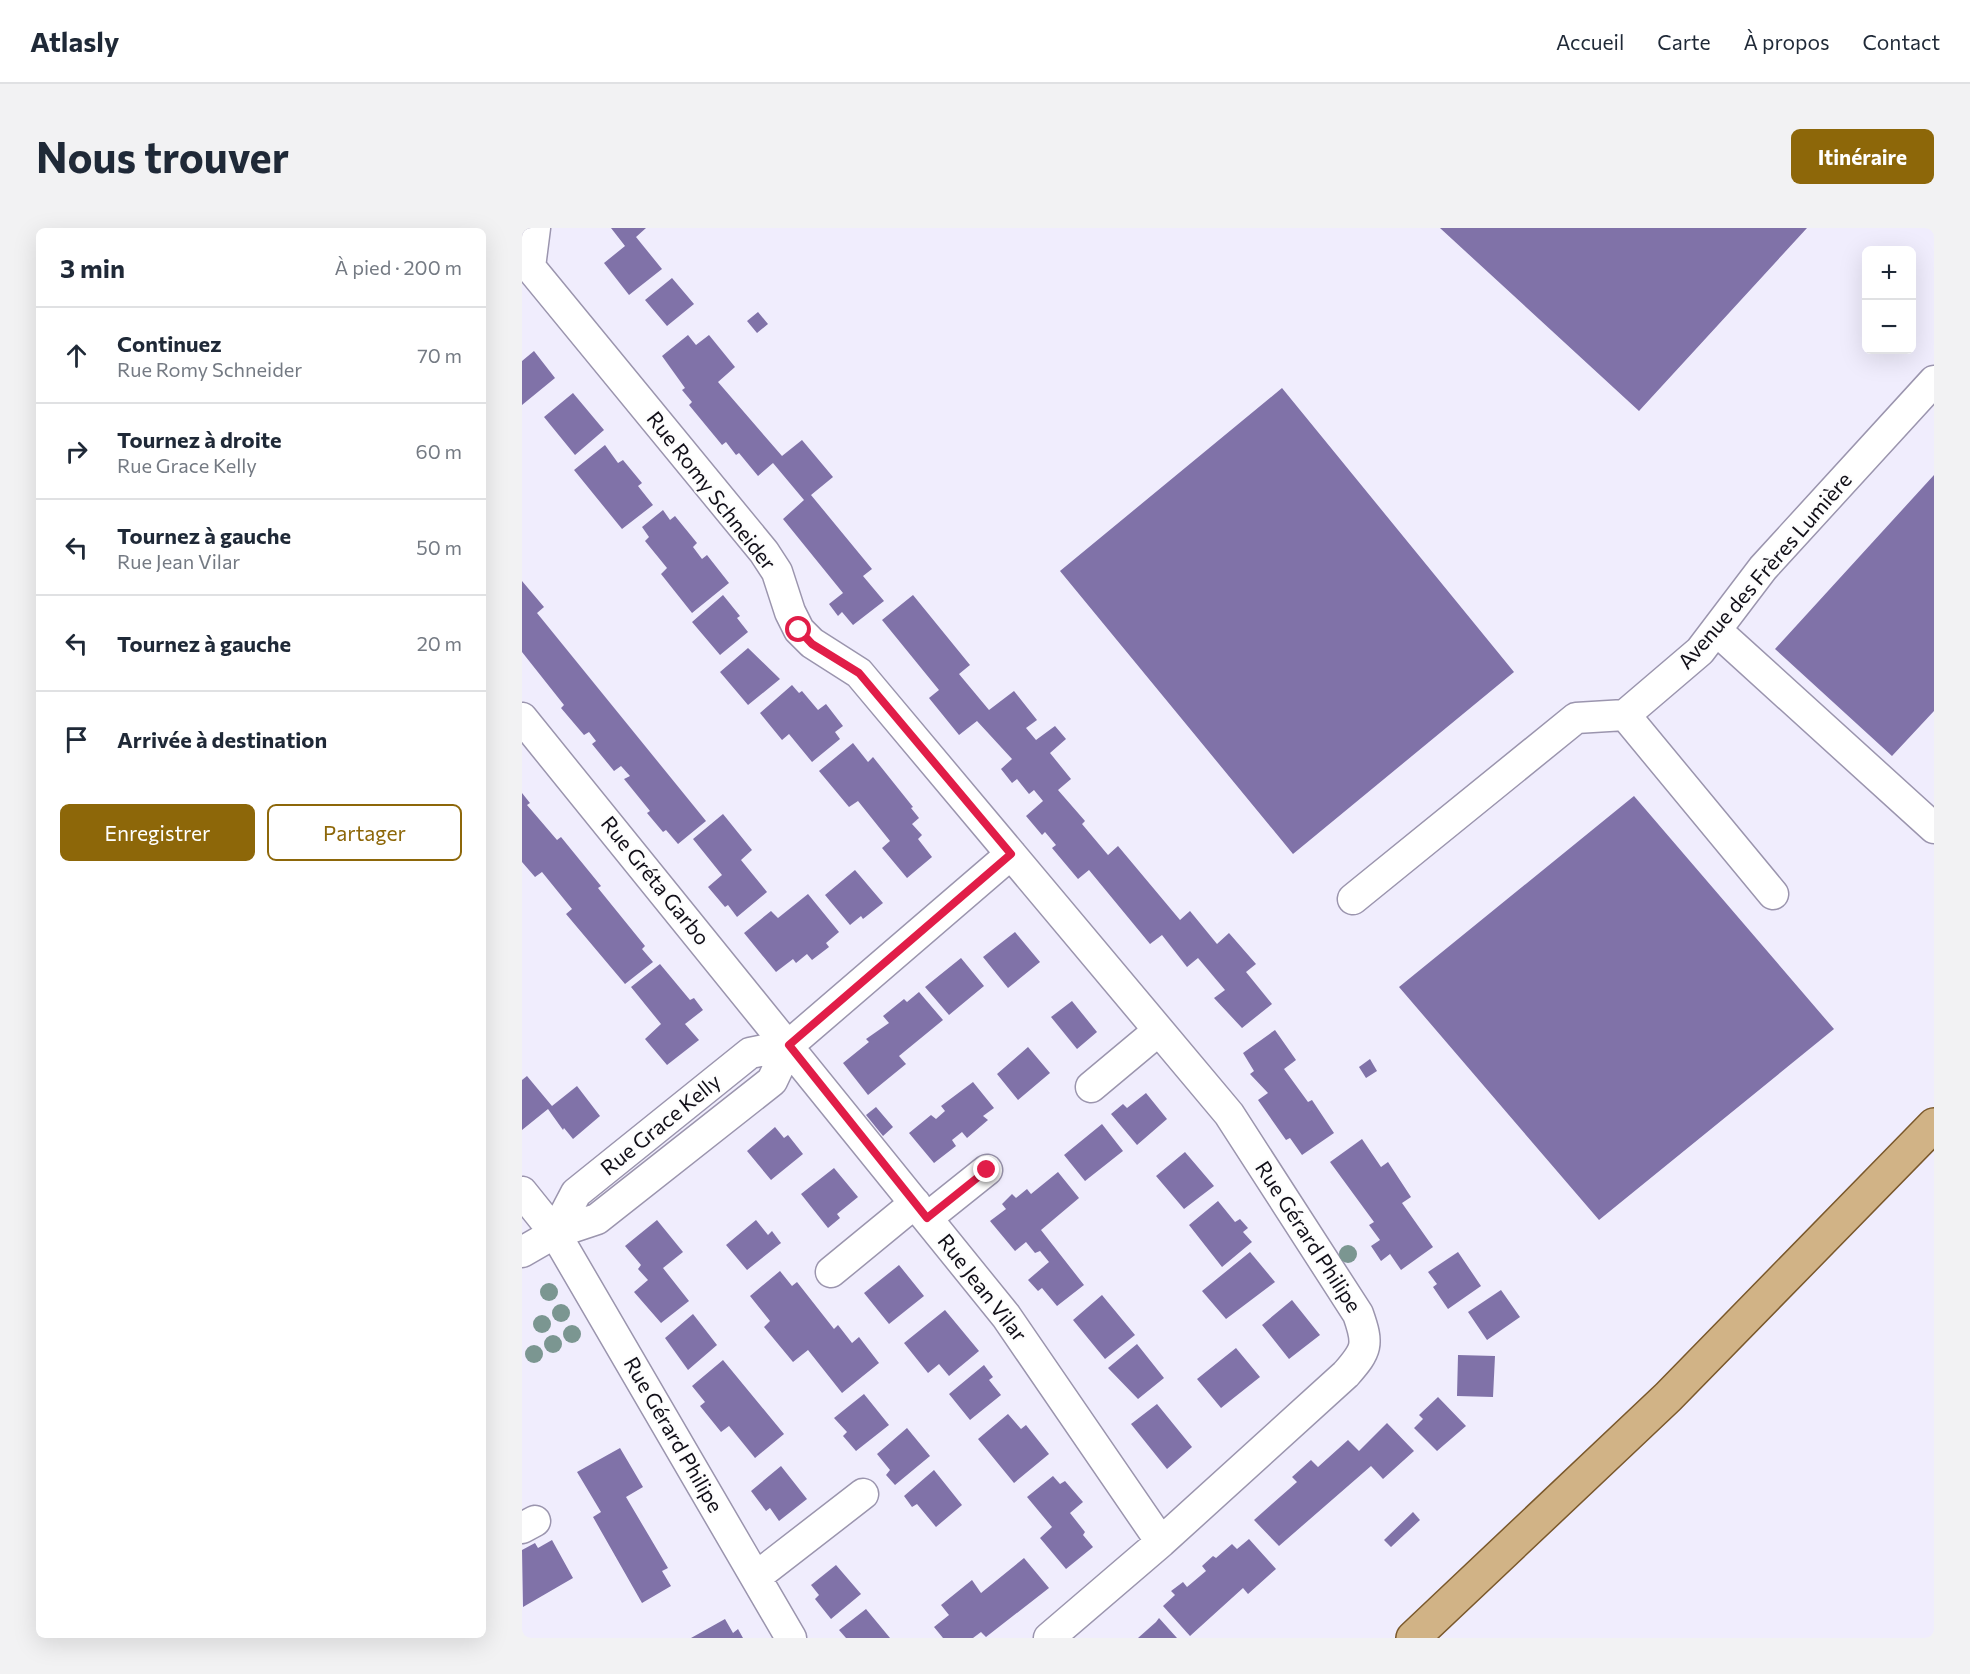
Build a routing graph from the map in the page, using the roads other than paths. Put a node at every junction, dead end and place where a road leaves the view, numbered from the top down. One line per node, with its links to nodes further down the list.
1 (535, 228): 2 (street)
2 (526, 269): 8 (street, Rue Romy Schneider)
3 (1934, 381): 4 (street, Avenue des Frères Lumière)
4 (1716, 630): 5 (street, Avenue des Frères Lumière); 7 (street)
5 (1625, 715): 9 (street); 10 (street)
6 (522, 718): 12 (street, Rue Gréta Garbo)
7 (1934, 828)
8 (1011, 854): 11 (street, Rue Gérard Philipe); 12 (street, Rue Grace Kelly)
9 (1773, 894)
10 (1353, 898)
11 (1158, 1031): 13 (street); 22 (street, Rue Gérard Philipe)
12 (789, 1045): 17 (street, Rue Jean Vilar); 18 (street, Rue Grace Kelly)
13 (1091, 1087)
14 (1934, 1125): 26 (main road)
15 (987, 1170): 17 (street)
16 (522, 1192): 18 (street)
17 (921, 1210): 20 (street); 22 (street, Rue Jean Vilar)
18 (555, 1233): 19 (street, Rue Grace Kelly); 23 (street, Rue Gérard Philipe)
19 (522, 1252)
20 (831, 1272)
21 (863, 1494): 23 (street)
22 (1161, 1542): 25 (street, Rue Gérard Philipe)
23 (756, 1577): 24 (street, Rue Gérard Philipe)
24 (791, 1638)
25 (1049, 1638)
26 (1413, 1638)

